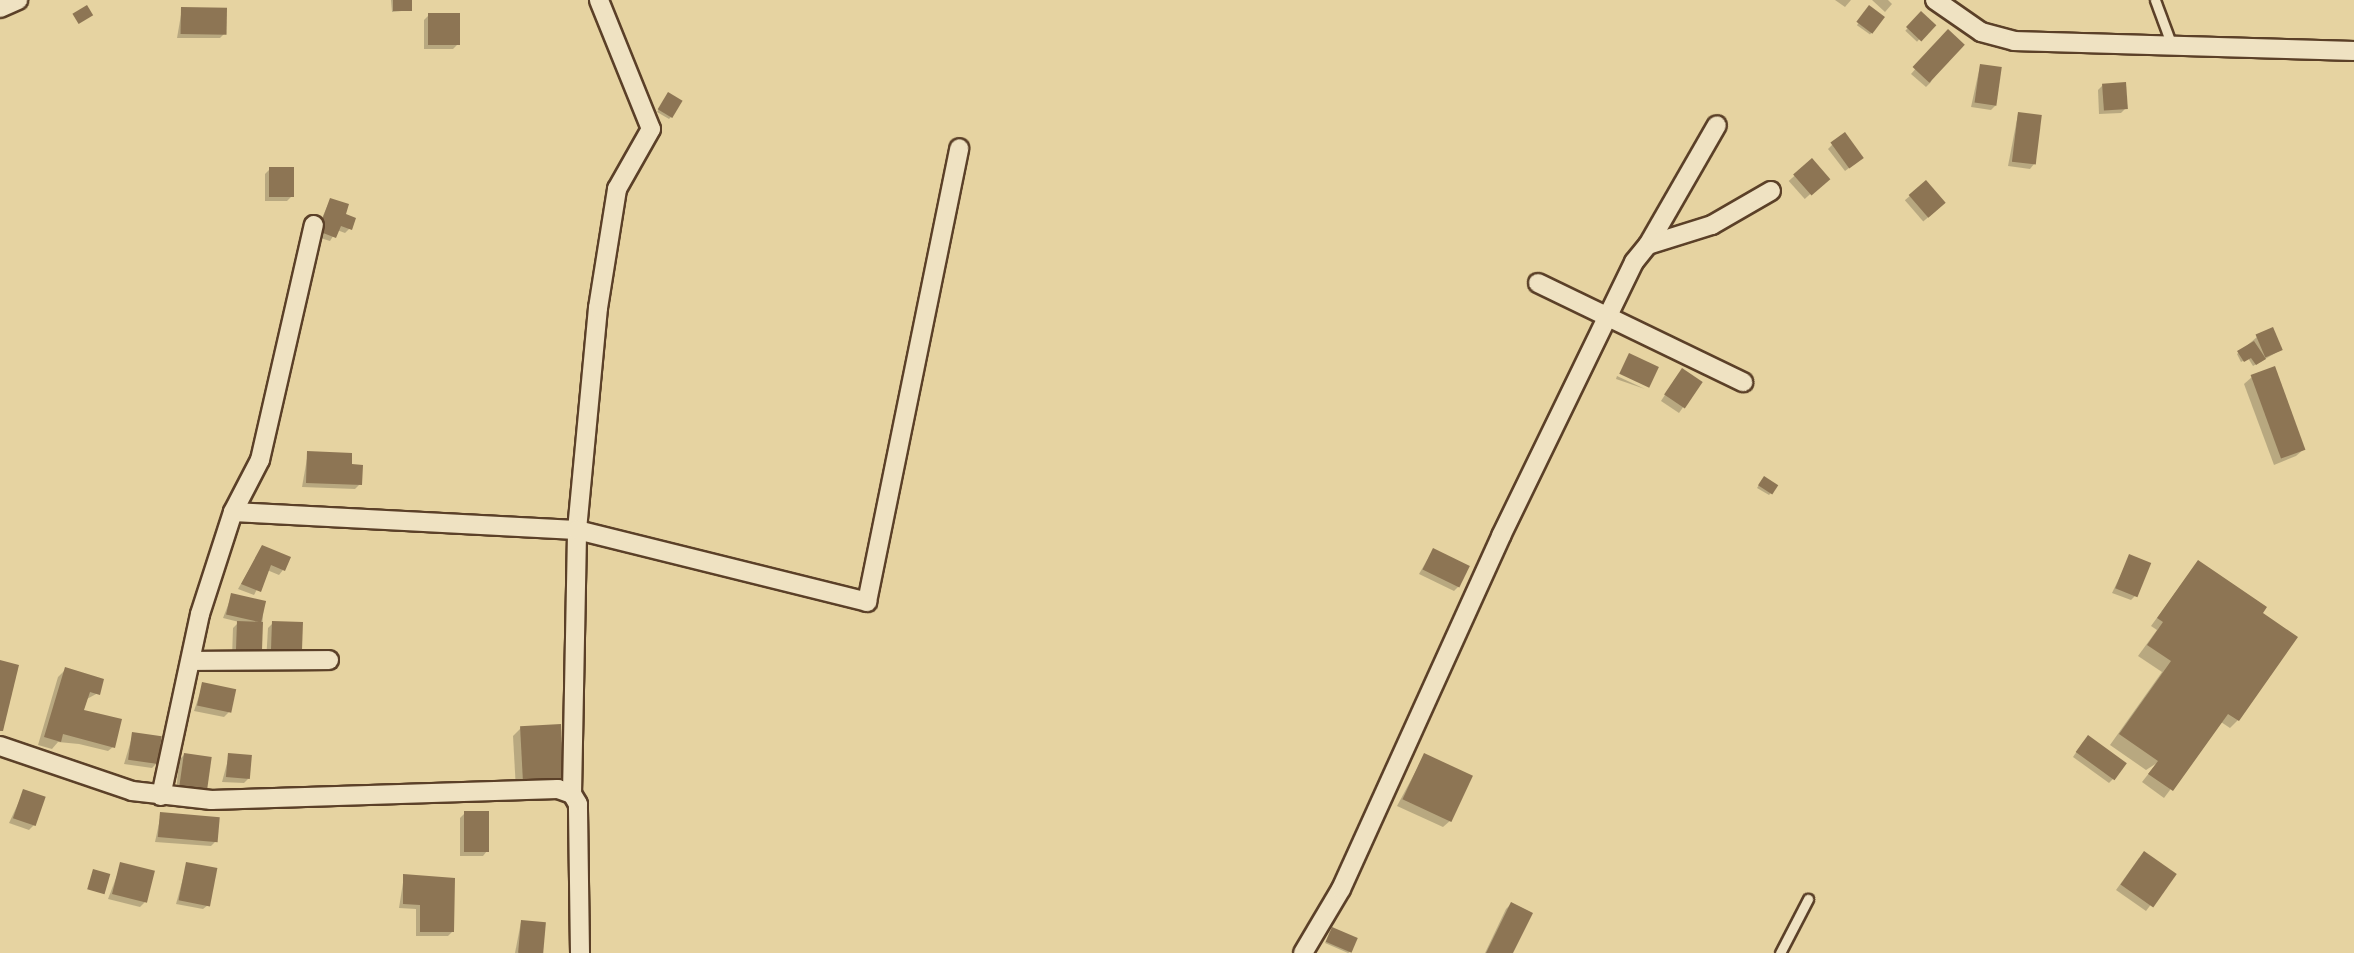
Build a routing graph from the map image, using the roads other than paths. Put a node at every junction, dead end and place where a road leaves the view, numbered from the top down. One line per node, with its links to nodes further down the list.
1 (18, 0): 5 (street)
2 (599, 0): 17 (street)
3 (1935, 0): 6 (street)
4 (2155, 0): 6 (lane)
5 (0, 8)
6 (2173, 46): 7 (street)
7 (2354, 51)
8 (1717, 125): 12 (street)
9 (959, 148): 17 (street)
10 (1771, 191): 12 (street)
11 (314, 225): 16 (street)
12 (1648, 245): 14 (street)
13 (1538, 283): 14 (street)
14 (1609, 314): 15 (street); 25 (street)
15 (1743, 382)
16 (233, 512): 17 (street); 19 (street)
17 (577, 530): 21 (street)
18 (329, 660): 19 (street)
19 (191, 661): 22 (street)
20 (0, 746): 22 (street)
21 (572, 794): 22 (street); 24 (street)
22 (161, 796)
23 (1808, 899): 26 (lane)
24 (580, 953)
25 (1303, 953)
26 (1780, 953)

